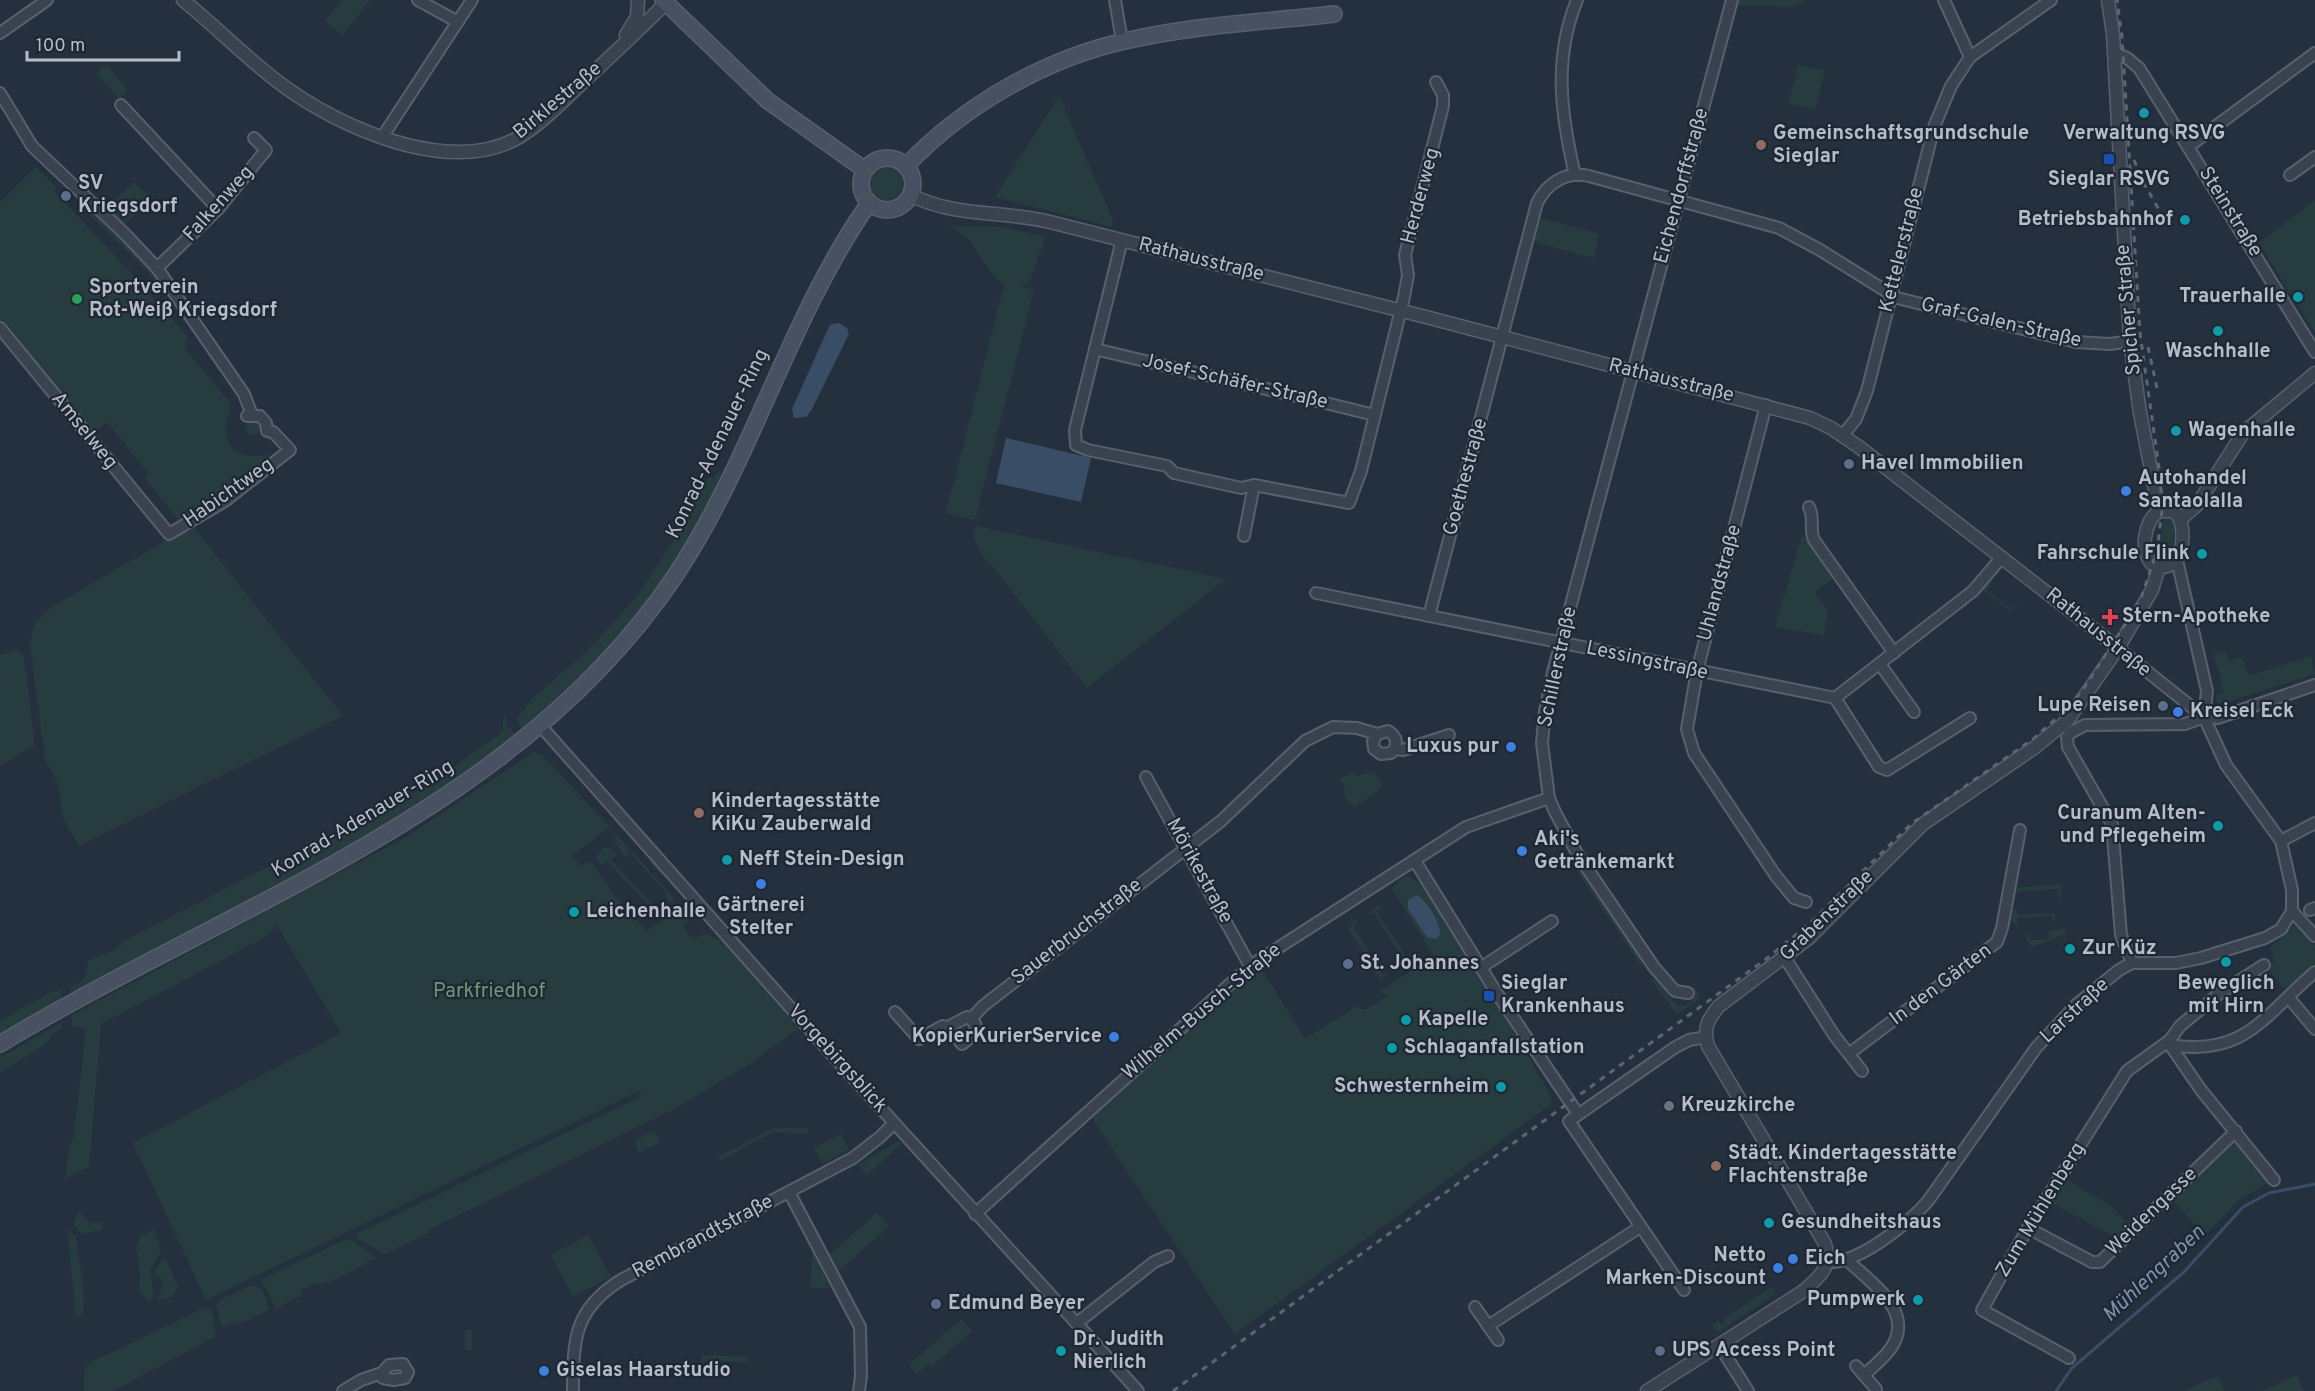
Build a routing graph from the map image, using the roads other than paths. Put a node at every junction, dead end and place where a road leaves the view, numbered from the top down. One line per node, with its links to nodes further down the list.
1 (47, 0): 15 (street)
2 (183, 0): 24 (street, Birklestraße)
3 (418, 0): 14 (street)
4 (472, 0): 14 (street)
5 (638, 0): 17 (street, Birklestraße)
6 (1115, 0): 16 (street)
7 (1577, 0): 30 (street)
8 (1732, 0): 33 (street, Eichendorffstraße)
9 (1944, 0): 20 (street)
10 (2051, 0): 20 (street, Kettelerstraße)
11 (2108, 0): 18 (street, Spicher Straße)
12 (665, 2): 17 (street, Birklestraße); 29 (main road)
13 (1334, 14): 16 (main road)
14 (458, 22): 24 (street)
15 (0, 33)
16 (1122, 41): 28 (main road)
17 (618, 49): 24 (street, Birklestraße)
18 (2115, 53): 26 (street, Steinstraße); 42 (street, Spicher Straße)
19 (2315, 53): 26 (street)
20 (1970, 57): 38 (street, Kettelerstraße)
21 (1436, 82): 39 (street, Herderweg)
22 (0, 93): 37 (street)
23 (121, 105): 35 (street)
24 (380, 135)
25 (254, 138): 35 (street, Falkenweg)
26 (2189, 146): 44 (street, Steinstraße)
27 (2315, 157): 31 (street)
28 (906, 166): 29 (main road); 32 (main road)
29 (865, 170): 34 (main road)
30 (1575, 175): 33 (street, Graf-Galen-Straße); 41 (street, Goethestraße)
31 (2290, 175)
32 (910, 195): 34 (main road); 36 (street, Rathausstraße)
33 (1678, 201): 38 (street, Graf-Galen-Straße); 45 (street, Eichendorffstraße)
34 (869, 203): 71 (main road, Konrad-Adenauer-Ring)
35 (218, 209): 37 (street, Falkenweg)
36 (1122, 240): 39 (street, Rathausstraße); 43 (street)
37 (157, 268): 54 (street, Habichtweg)
38 (1890, 293): 42 (street, Graf-Galen-Straße); 49 (street, Kettelerstraße)
39 (1400, 311): 41 (street, Rathausstraße); 48 (street, Herderweg)
40 (0, 327): 54 (street, Amselweg)
41 (1502, 337): 45 (street, Rathausstraße); 60 (street, Goethestraße)
42 (2130, 341): 52 (street, Spicher Straße)
43 (1095, 349): 48 (street, Josef-Schäfer-Straße); 50 (street)
44 (2315, 352)
45 (1633, 371): 47 (street, Rathausstraße); 61 (street, Schillerstraße)
46 (2315, 373): 53 (street)
47 (1766, 405): 49 (street, Rathausstraße); 65 (street, Uhlandstraße)
48 (1374, 415): 50 (street, Herderweg)
49 (1843, 435): 56 (street, Rathausstraße)
50 (1254, 485): 55 (street)
51 (1809, 507): 63 (street)
52 (2159, 511): 53 (street); 58 (street)
53 (2180, 519): 57 (street)
54 (169, 534)
55 (1244, 536)
56 (2002, 557): 62 (street, Rathausstraße); 63 (street)
57 (2177, 560): 58 (street); 69 (street)
58 (2158, 567): 62 (street, Grabenstraße)
59 (1316, 593): 60 (street, Lessingstraße)
60 (1429, 616): 61 (street, Lessingstraße)
61 (1561, 643): 65 (street, Lessingstraße); 76 (street, Schillerstraße)
62 (2118, 648): 69 (street, Rathausstraße); 86 (street, Grabenstraße)
63 (1894, 653): 64 (street)
64 (1880, 664): 67 (street); 68 (street)
65 (1696, 671): 67 (street, Lessingstraße); 82 (street, Uhlandstraße)
66 (2315, 685): 69 (street)
67 (1835, 698): 70 (street)
68 (1914, 712)
69 (2204, 717): 79 (street, Rathausstraße); 87 (street)
70 (1970, 718)
71 (539, 724): 100 (main road, Konrad-Adenauer-Ring); 104 (street, Vorgebirgsblick)
72 (1377, 734): 74 (street); 74 (street); 80 (street, Sauerbruchstraße)
73 (1449, 735): 74 (street)
74 (1395, 749)
75 (1146, 777): 80 (street, Mörikestraße)
76 (1549, 798): 81 (street, Wilhelm-Busch-Straße); 92 (street, Schillerstraße)
77 (2315, 823): 79 (street)
78 (2020, 830): 101 (street, In den Gärten)
79 (2281, 841): 83 (street)
80 (1186, 846): 89 (street, Mörikestraße); 95 (street, Sauerbruchstraße)
81 (1414, 861): 89 (street, Wilhelm-Busch-Straße); 90 (street)
82 (1806, 902)
83 (2292, 911): 85 (street); 87 (street)
84 (1552, 921): 90 (street)
85 (2315, 936)
86 (1785, 958): 98 (street, Grabenstraße); 101 (street)
87 (2133, 963): 112 (street, Larstraße)
88 (2264, 965): 99 (street, Zum Mühlenberg)
89 (1250, 966): 108 (street, Wilhelm-Busch-Straße)
90 (1482, 967): 103 (street)
91 (2315, 972): 93 (street)
92 (1688, 993)
93 (2289, 998): 97 (street); 99 (street)
94 (895, 1012): 96 (street, Sauerbruchstraße)
95 (971, 1019): 96 (street, Sauerbruchstraße); 96 (street, Sauerbruchstraße)
96 (948, 1027)
97 (2315, 1029)
98 (1706, 1037): 103 (street); 113 (street)
99 (2170, 1042): 105 (street); 110 (street, Zum Mühlenberg)
100 (0, 1044)
101 (1850, 1053): 102 (street)
102 (1862, 1071)
103 (1574, 1118): 109 (street)
104 (894, 1123): 107 (street, Rembrandtstraße); 108 (street, Vorgebirgsblick)
105 (2236, 1131): 106 (street); 110 (street, Weidengasse)
106 (2274, 1180)
107 (789, 1192): 126 (street, Rembrandtstraße); 127 (street)
108 (975, 1214): 116 (street, Vorgebirgsblick)
109 (1640, 1227): 114 (street); 117 (street)
110 (2028, 1228): 120 (street, Zum Mühlenberg)
111 (1168, 1256): 116 (street)
112 (1847, 1260): 113 (street, Larstraße); 123 (street)
113 (1827, 1262): 119 (street)
114 (1684, 1290)
115 (1475, 1307): 117 (street)
116 (1077, 1323): 128 (street, Vorgebirgsblick)
117 (1488, 1326): 118 (street)
118 (1498, 1340)
119 (1719, 1345): 129 (street); 130 (street)
120 (2069, 1358)
121 (1856, 1366): 123 (street)
122 (382, 1373): 125 (street)
123 (1864, 1375): 124 (street)
124 (1876, 1389)
125 (343, 1391)
126 (573, 1391)
127 (859, 1391)
128 (1138, 1391)
129 (1647, 1391)
130 (1748, 1391)

